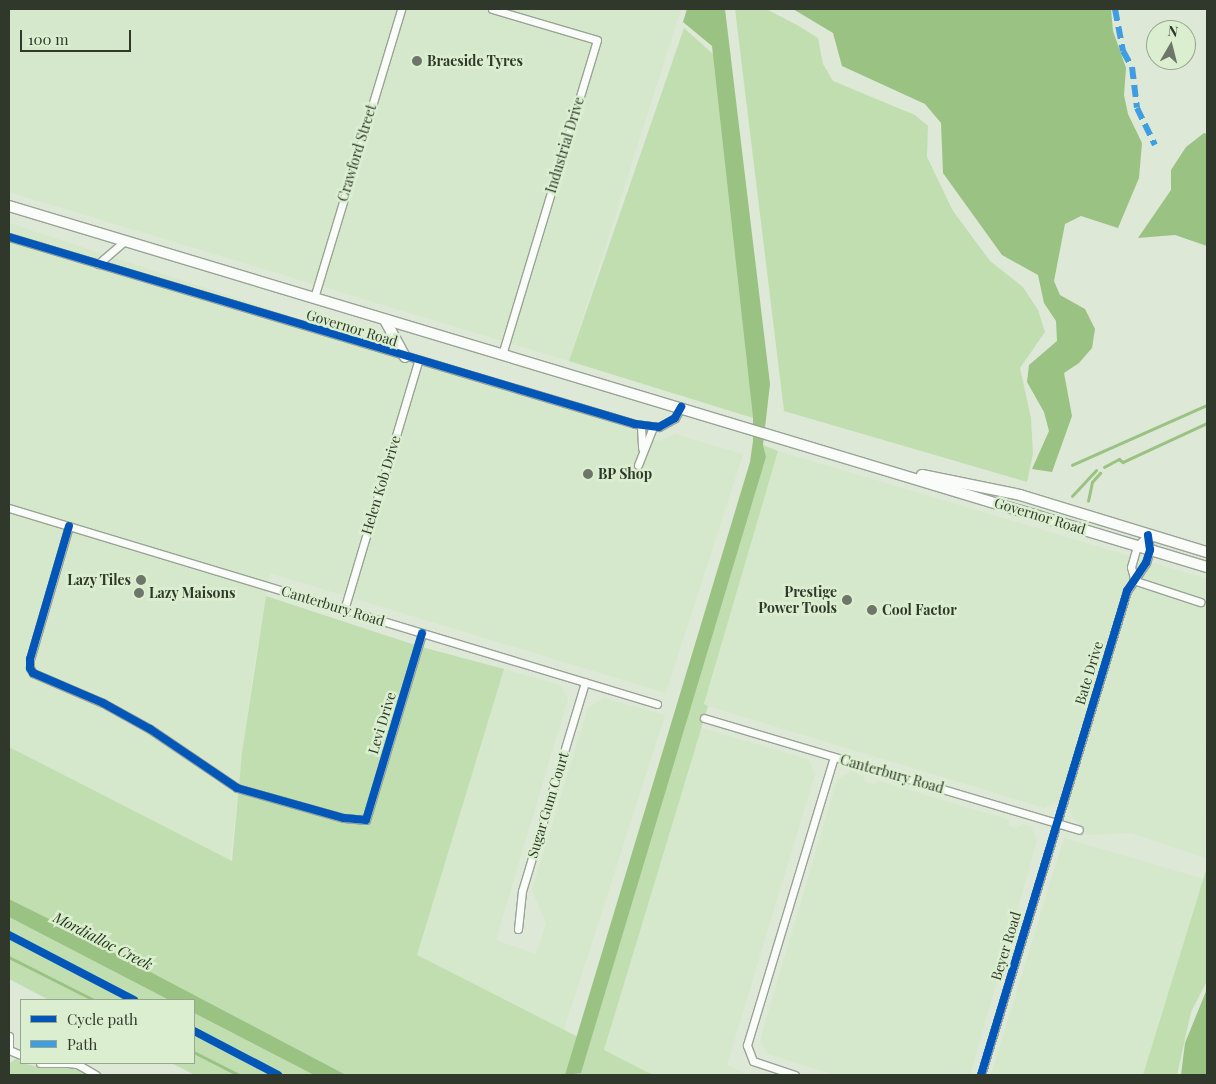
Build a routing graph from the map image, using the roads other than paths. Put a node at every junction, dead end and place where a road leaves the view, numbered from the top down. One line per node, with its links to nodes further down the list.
1 (401, 9): 7 (street, Crawford Street)
2 (492, 9): 9 (street, Industrial Drive)
3 (9, 206): 5 (main road, Governor Road)
4 (9, 237): 6 (street, Governor Road)
5 (124, 241): 6 (street); 7 (main road, Governor Road)
6 (98, 264): 10 (street, Governor Road)
7 (314, 298): 8 (main road, Governor Road)
8 (385, 320): 9 (main road, Governor Road); 10 (main road)
9 (502, 355): 12 (main road, Governor Road)
10 (405, 357): 11 (street, Governor Road)
11 (418, 361): 13 (street, Governor Road); 27 (street, Helen Kob Drive)
12 (681, 407): 14 (street); 17 (main road, Governor Road)
13 (641, 426): 14 (street, Governor Road); 15 (street)
14 (653, 427): 15 (street)
15 (642, 451): 16 (street)
16 (638, 465)
17 (872, 465): 20 (main road, Governor Road); 21 (main road, Governor Road)
18 (9, 508): 19 (street, Canterbury Road)
19 (68, 526): 27 (street, Canterbury Road); 28 (street, Levi Drive)
20 (1148, 535): 21 (street); 22 (street, Bate Drive); 23 (main road, Governor Road)
21 (1137, 546): 22 (main road, Governor Road); 25 (street, Bate Drive)
22 (1150, 550): 24 (main road, Governor Road); 25 (street, Bate Drive)
23 (1207, 552)
24 (1207, 567)
25 (1133, 579): 26 (street); 33 (street, Bate Drive)
26 (1200, 602)
27 (344, 610): 28 (street, Canterbury Road)
28 (422, 633): 29 (street, Canterbury Road)
29 (585, 682): 30 (street, Canterbury Road); 35 (street, Sugar Gum Court)
30 (657, 704)
31 (704, 718): 32 (street, Canterbury Road)
32 (834, 757): 33 (street, Canterbury Road); 40 (street)
33 (1056, 823): 34 (street, Canterbury Road); 41 (street, Beyer Road)
34 (1079, 830)
35 (518, 929)
36 (9, 1036): 37 (street)
37 (9, 1050)
38 (77, 1064): 39 (street)
39 (96, 1075)
40 (795, 1075)
41 (981, 1075)

